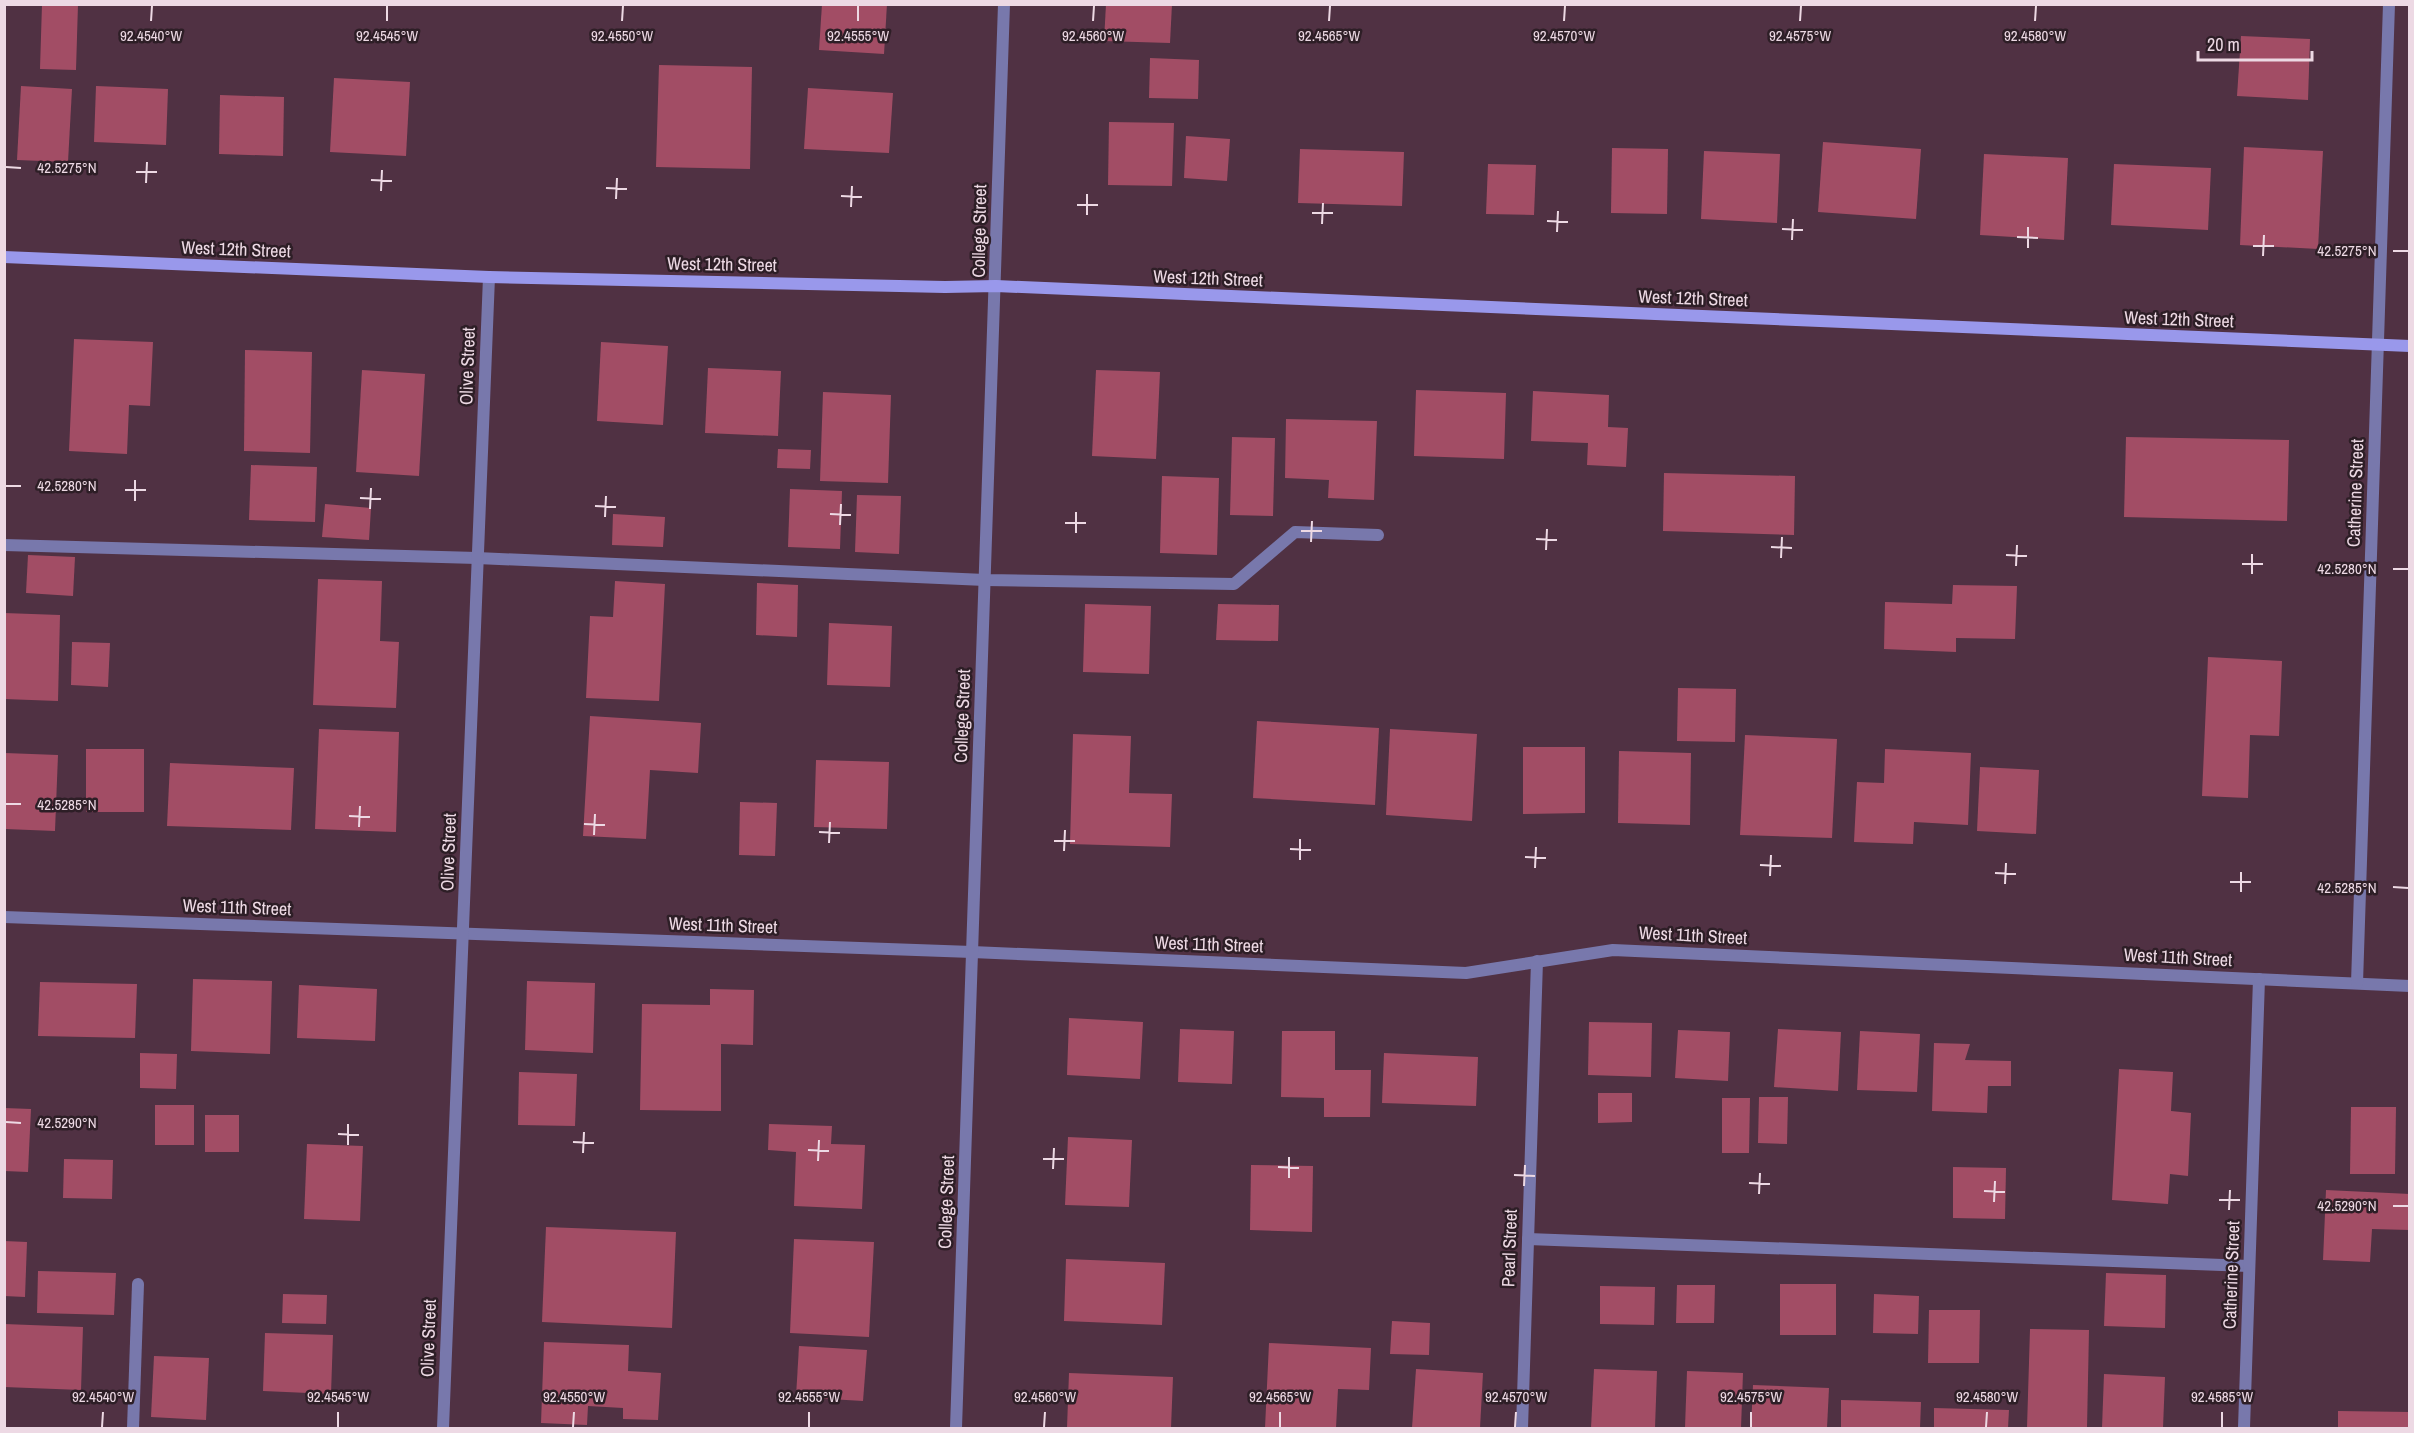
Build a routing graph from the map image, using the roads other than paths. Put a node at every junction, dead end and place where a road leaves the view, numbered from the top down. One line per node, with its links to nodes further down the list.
1 (1004, 4): 5 (street, College Street)
2 (2389, 4): 6 (street, Catherine Street)
3 (4, 257): 4 (main road, West 12th Street)
4 (489, 277): 5 (main road, West 12th Street); 10 (street, Olive Street)
5 (996, 286): 6 (main road, West 12th Street); 11 (street, College Street)
6 (2378, 345): 7 (main road, West 12th Street); 17 (street, Catherine Street)
7 (2409, 346)
8 (1378, 535): 11 (street)
9 (4, 545): 10 (street)
10 (477, 558): 11 (street); 13 (street, Olive Street)
11 (985, 580): 14 (street, College Street)
12 (4, 917): 13 (street, West 11th Street)
13 (462, 933): 14 (street, West 11th Street); 23 (street, Olive Street)
14 (972, 952): 15 (street, West 11th Street); 24 (street, College Street)
15 (1537, 961): 16 (street, West 11th Street); 19 (street, Pearl Street)
16 (2259, 979): 17 (street, West 11th Street); 20 (street, Catherine Street)
17 (2356, 983): 18 (street, West 11th Street)
18 (2409, 986)
19 (1528, 1239): 20 (street); 25 (street, Pearl Street)
20 (2249, 1266): 26 (street, Catherine Street)
21 (138, 1284): 22 (street)
22 (133, 1428)
23 (442, 1428)
24 (956, 1428)
25 (1522, 1428)
26 (2244, 1428)

